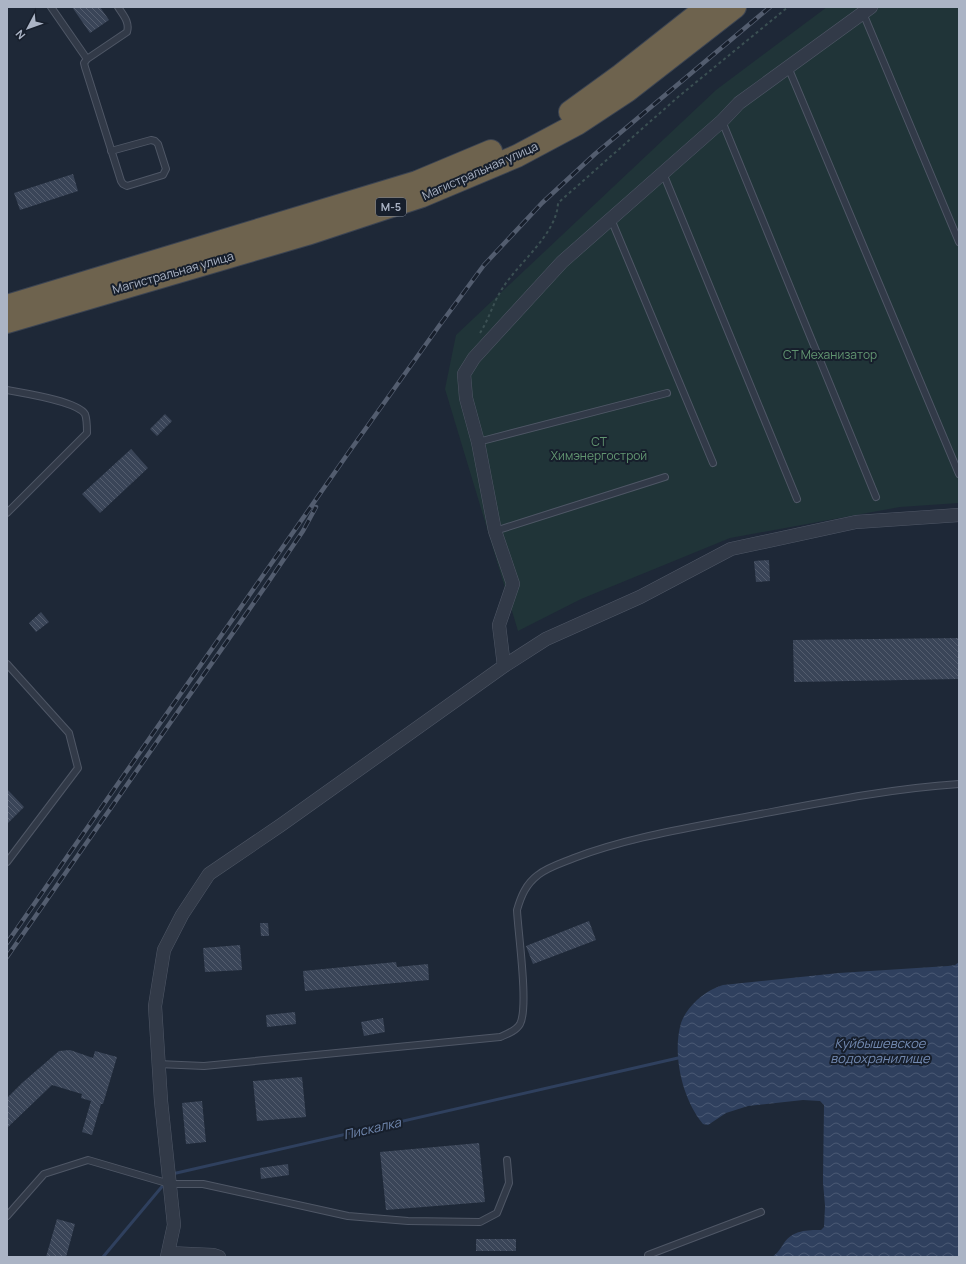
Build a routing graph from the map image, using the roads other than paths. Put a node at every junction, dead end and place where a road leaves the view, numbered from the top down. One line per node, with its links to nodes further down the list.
1 (51, 7): 6 (lane)
2 (118, 7): 6 (lane)
3 (707, 7): 13 (highway, Магистральная улица / М-5)
4 (735, 7): 14 (highway, Магистральная улица / М-5)
5 (867, 10): 7 (street); 12 (lane)
6 (87, 59): 9 (lane)
7 (788, 67): 8 (street); 19 (lane)
8 (722, 121): 10 (street); 21 (lane)
9 (111, 151): 9 (lane)
10 (663, 173): 11 (street); 22 (lane)
11 (611, 218): 17 (street); 18 (lane)
12 (959, 242)
13 (7, 306)
14 (7, 322)
15 (7, 390): 23 (lane)
16 (666, 394): 17 (lane)
17 (478, 442): 25 (street)
18 (713, 463)
19 (959, 474)
20 (665, 477): 25 (lane)
21 (876, 497)
22 (797, 498)
23 (7, 513)
24 (959, 515): 27 (street)
25 (495, 531): 27 (street)
26 (7, 664): 29 (lane)
27 (504, 666): 30 (street)
28 (959, 784): 30 (lane)
29 (7, 862)
30 (158, 1064): 32 (street)
31 (507, 1160): 32 (lane)
32 (170, 1184): 34 (lane); 35 (street)
33 (761, 1212): 37 (lane)
34 (7, 1216)
35 (168, 1255): 36 (street)
36 (219, 1257)
37 (648, 1257)

